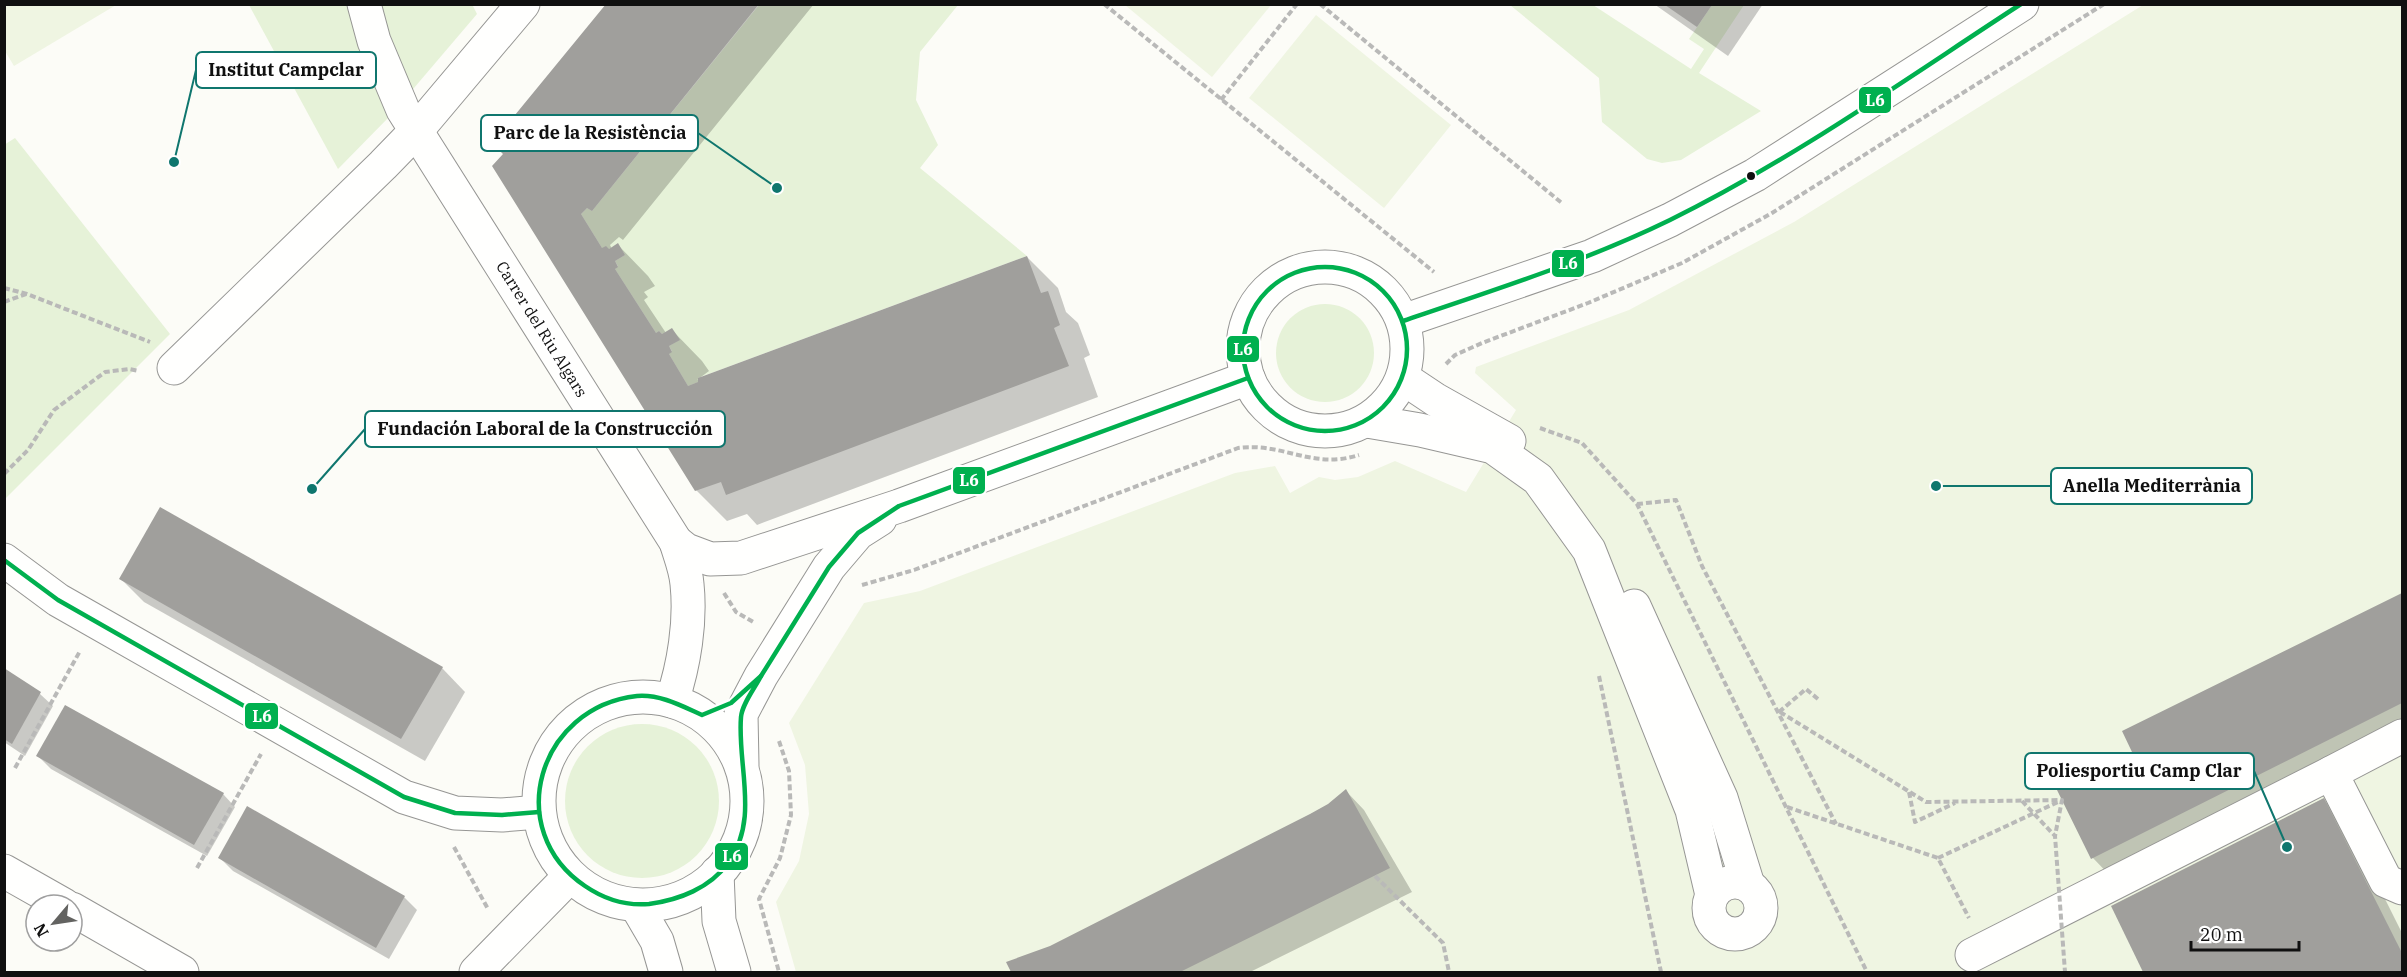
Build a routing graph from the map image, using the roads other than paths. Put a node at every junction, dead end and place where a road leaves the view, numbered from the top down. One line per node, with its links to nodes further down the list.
1 (364, 4): 4 (street, Carrer del Riu Algars)
2 (523, 4): 4 (street)
3 (2022, 4): 5 (street)
4 (416, 131): 6 (street); 11 (street, Carrer del Riu Algars)
5 (1403, 321): 7 (street); 8 (street)
6 (164, 356)
7 (1248, 378): 9 (street); 10 (street)
8 (1403, 378): 9 (street); 23 (street)
9 (1367, 421): 26 (street)
10 (899, 506): 11 (street); 13 (street)
11 (676, 542): 14 (street, Carrer del Riu Algars)
12 (4, 560): 19 (street)
13 (761, 676): 15 (street); 17 (street)
14 (672, 701): 15 (street); 19 (street)
15 (702, 715): 17 (street)
16 (2403, 736): 18 (street)
17 (742, 767): 21 (street)
18 (2331, 773): 24 (street); 29 (street)
19 (539, 813): 22 (street)
20 (4, 871): 25 (street)
21 (717, 873): 27 (street); 33 (street)
22 (570, 876): 27 (street); 31 (street)
23 (1748, 885): 26 (street); 26 (street)
24 (2403, 888)
25 (43, 893)
26 (1712, 895)
27 (636, 905): 32 (street)
28 (84, 916): 30 (street)
29 (1978, 952)
30 (182, 972)
31 (476, 972)
32 (666, 972)
33 (734, 972)

